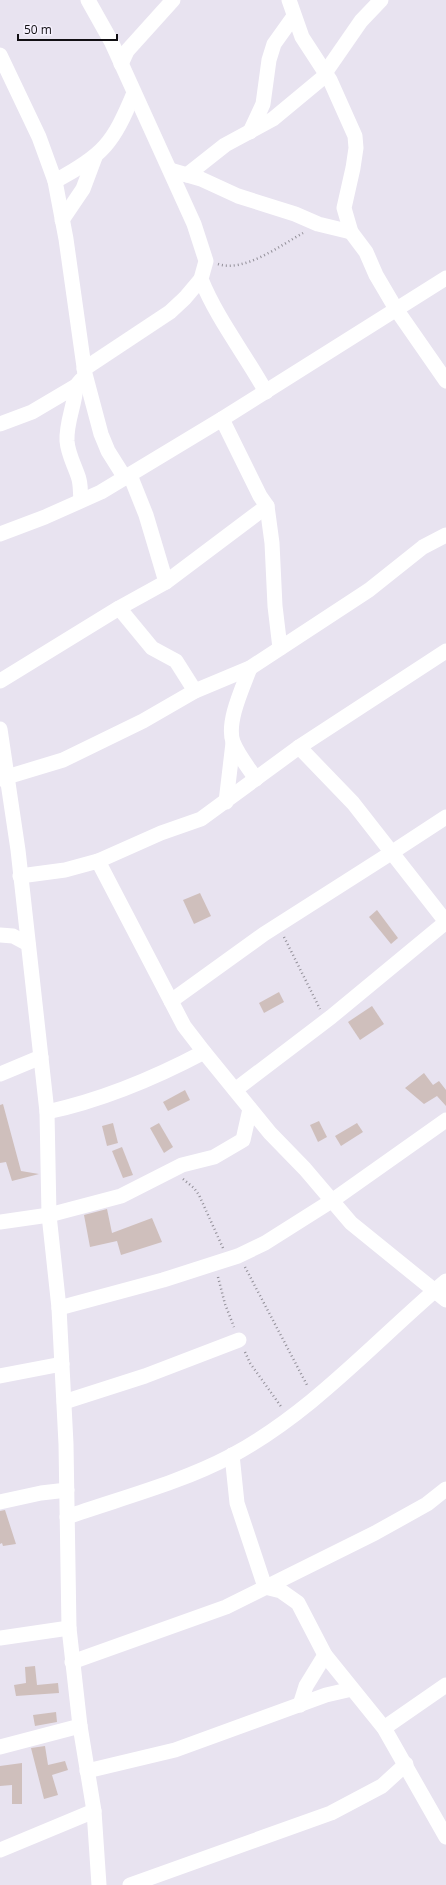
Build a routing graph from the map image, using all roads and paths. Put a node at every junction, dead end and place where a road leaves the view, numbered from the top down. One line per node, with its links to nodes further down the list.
1 (88, 0): 7 (street)
2 (172, 0): 7 (street)
3 (289, 0): 5 (street)
4 (381, 0): 8 (street)
5 (294, 16): 8 (street); 10 (street)
6 (0, 55): 14 (street)
7 (121, 64): 9 (street)
8 (326, 74): 10 (street); 17 (street)
9 (134, 93): 11 (street); 12 (street)
10 (250, 132): 13 (street)
11 (95, 157): 14 (street); 15 (street)
12 (170, 170): 13 (street); 18 (street)
13 (186, 175): 16 (street)
14 (55, 181): 15 (street)
15 (62, 220): 22 (street)
16 (318, 224): 17 (street); 18 (path)
17 (351, 232): 21 (street)
18 (206, 261): 20 (street)
19 (446, 278): 21 (street)
20 (201, 279): 22 (street); 24 (street)
21 (396, 309): 23 (street); 24 (street)
22 (82, 376): 26 (street); 27 (street); 28 (street)
23 (446, 381)
24 (266, 392): 25 (street)
25 (222, 419): 27 (street); 29 (street)
26 (0, 424)
27 (127, 477): 28 (street); 32 (street)
28 (81, 500): 30 (street)
29 (267, 506): 32 (street); 34 (street)
30 (0, 534)
31 (446, 535): 34 (street)
32 (166, 582): 33 (street)
33 (119, 608): 37 (street); 38 (street)
34 (280, 648): 36 (street)
35 (446, 651): 41 (street)
36 (250, 668): 38 (street); 40 (street)
37 (0, 681)
38 (195, 691): 42 (street)
39 (0, 729): 42 (street)
40 (234, 743): 43 (street); 44 (street)
41 (299, 747): 43 (street); 46 (street)
42 (4, 778): 48 (street)
43 (256, 779): 44 (street)
44 (226, 802): 47 (street)
45 (446, 816): 46 (street)
46 (392, 853): 49 (street); 50 (street)
47 (98, 861): 48 (street); 53 (street)
48 (20, 876): 52 (street)
49 (446, 922): 54 (street)
50 (277, 925): 53 (street); 54 (path)
51 (0, 935): 52 (street)
52 (28, 944): 56 (street)
53 (171, 1001): 55 (street)
54 (323, 1023): 58 (street)
55 (204, 1052): 58 (street); 60 (street)
56 (41, 1057): 57 (street); 60 (street)
57 (0, 1074)
58 (235, 1090): 59 (street)
59 (250, 1109): 62 (street); 63 (street)
60 (47, 1112): 66 (street)
61 (446, 1120): 65 (street)
62 (270, 1133): 63 (street); 65 (street)
63 (243, 1140): 64 (street)
64 (164, 1174): 66 (street); 68 (path)
65 (333, 1200): 68 (street); 70 (street)
66 (49, 1215): 67 (street); 71 (street)
67 (0, 1222)
68 (233, 1258): 71 (street); 75 (path)
69 (446, 1281): 70 (street)
70 (440, 1295): 75 (street)
71 (59, 1308): 73 (street)
72 (239, 1340): 76 (street)
73 (62, 1364): 74 (street); 76 (street)
74 (0, 1376)
75 (317, 1398): 77 (street)
76 (64, 1402): 79 (street)
77 (232, 1455): 81 (street); 82 (street)
78 (446, 1489): 82 (street)
79 (67, 1490): 80 (street); 81 (street)
80 (0, 1502)
81 (67, 1517): 83 (street)
82 (265, 1587): 85 (street); 86 (street)
83 (69, 1628): 84 (street); 86 (street)
84 (0, 1638)
85 (325, 1655): 88 (street); 89 (street)
86 (72, 1662): 90 (street)
87 (446, 1684): 91 (street)
88 (352, 1689): 89 (street); 91 (street)
89 (300, 1705): 94 (street)
90 (80, 1726): 92 (street); 94 (street)
91 (384, 1728): 93 (street)
92 (0, 1748)
93 (406, 1764): 96 (street); 99 (street)
94 (87, 1771): 95 (street)
95 (94, 1811): 97 (street); 98 (street)
96 (446, 1837)
97 (0, 1850)
98 (99, 1885)
99 (130, 1885)

